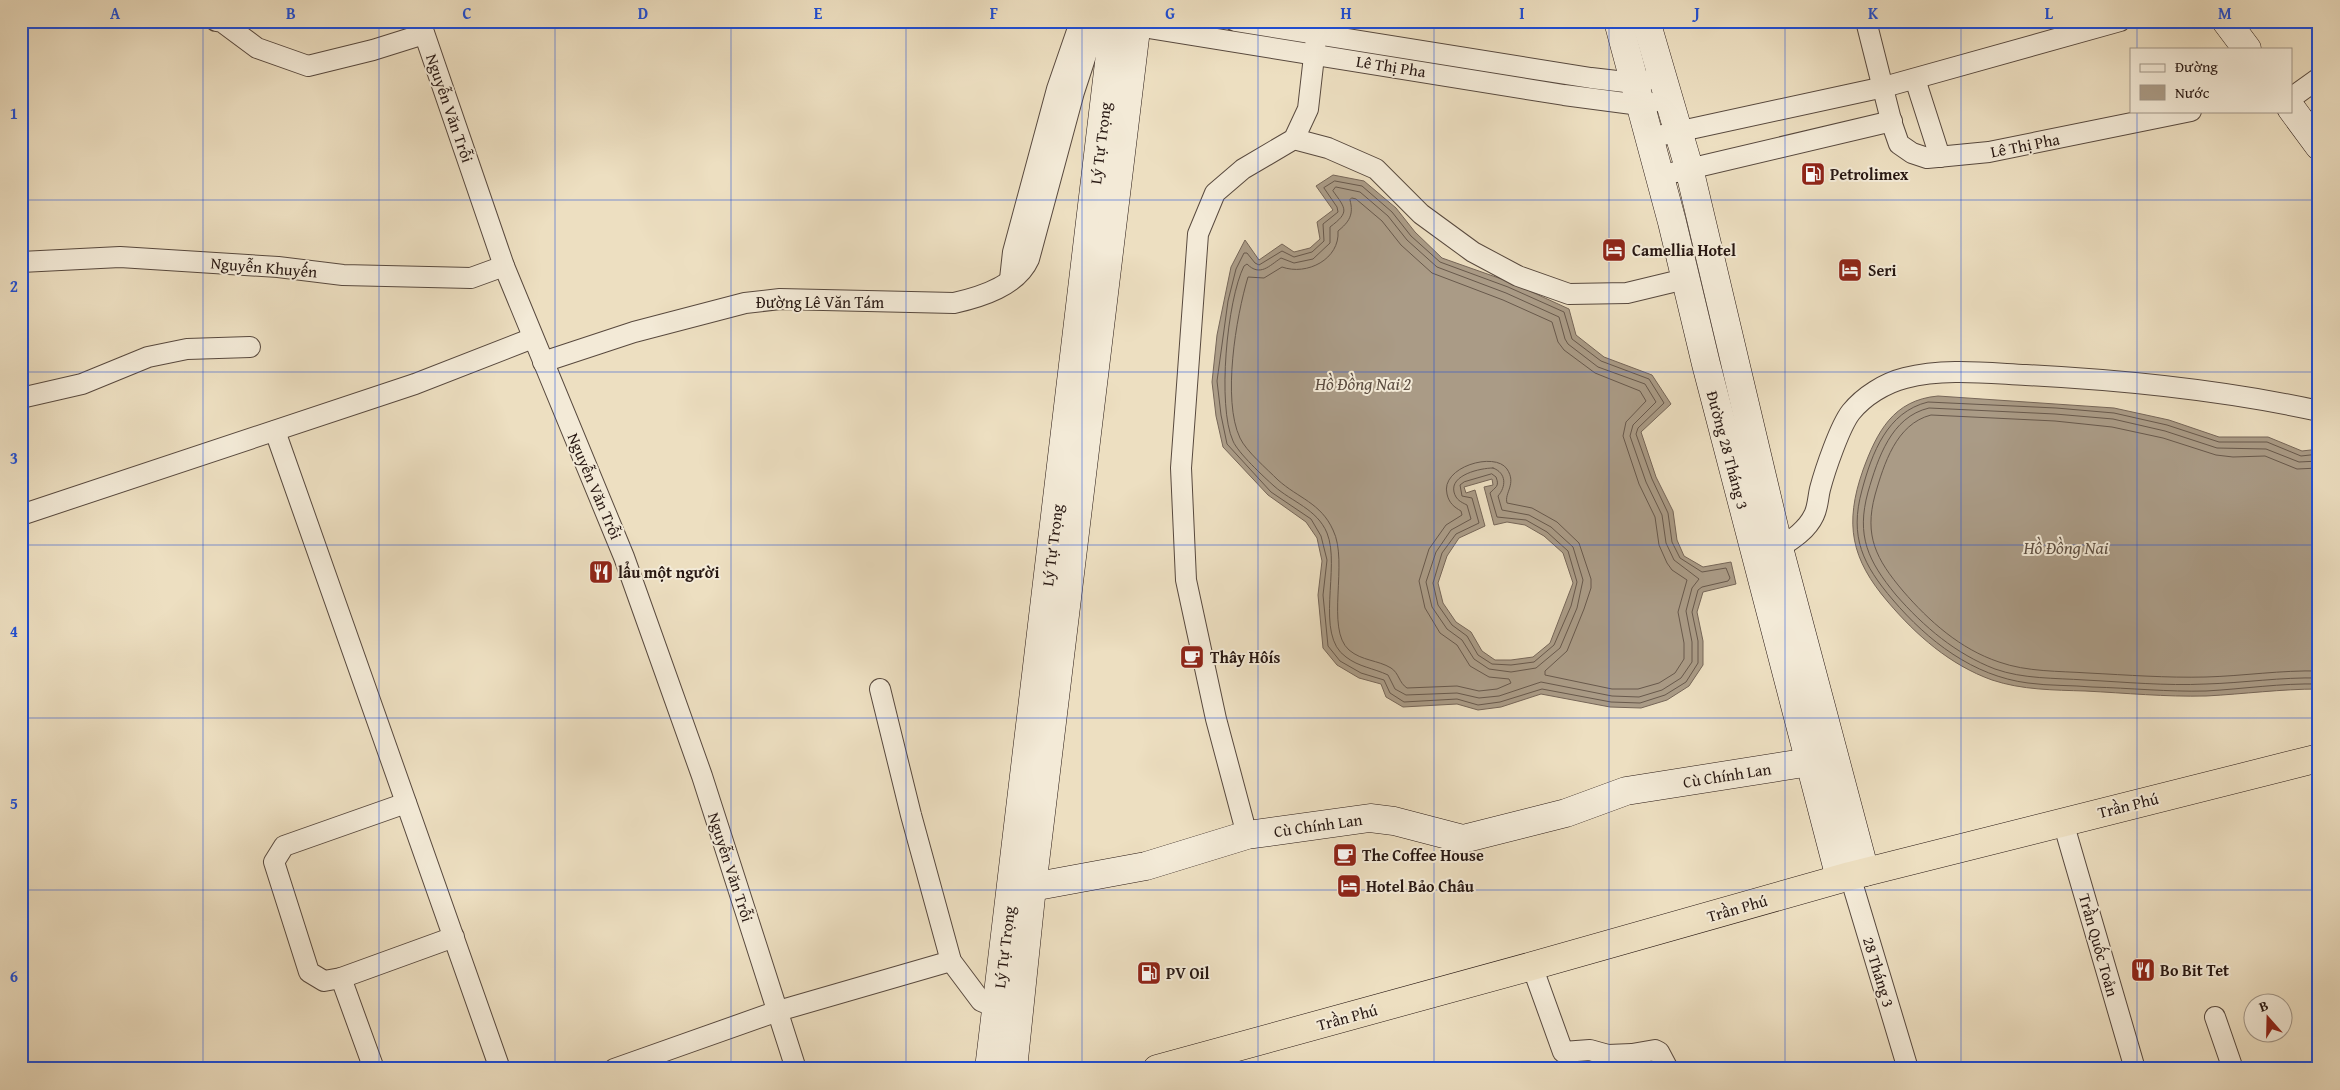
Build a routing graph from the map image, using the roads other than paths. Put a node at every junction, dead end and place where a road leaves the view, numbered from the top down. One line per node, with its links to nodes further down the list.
1 (216, 21): 10 (street)
2 (1083, 21): 32 (street)
3 (1235, 21): 11 (street)
4 (1618, 21): 18 (street, Đường 28 Tháng 3)
5 (1646, 21): 17 (street, Đường 28 Tháng 3)
6 (1866, 21): 16 (street, Lê Thị Pha)
7 (2120, 21): 15 (street)
8 (2226, 21): 12 (street)
9 (1125, 23): 13 (street, Lê Thị Pha); 32 (street, Đường Lê Văn Tám); 51 (street, Lý Tự Trọng)
10 (422, 28): 31 (street, Nguyễn Văn Trỗi)
11 (1317, 28): 13 (street); 18 (street)
12 (2246, 48)
13 (1314, 54): 18 (street, Lê Thị Pha); 25 (street)
14 (2319, 78): 19 (street)
15 (1915, 79): 16 (street); 27 (street)
16 (1884, 87): 22 (street, Lê Thị Pha); 23 (street)
17 (1666, 89): 18 (street); 23 (street, Đường 28 Tháng 3)
18 (1637, 94): 24 (street, Đường 28 Tháng 3)
19 (2292, 97)
20 (2292, 109): 26 (street)
21 (2186, 112): 27 (street, Lê Thị Pha)
22 (1892, 121): 27 (street, Lê Thị Pha); 28 (street)
23 (1678, 131): 24 (street); 28 (street, Đường 28 Tháng 3)
24 (1649, 138): 29 (street, Đường 28 Tháng 3)
25 (1294, 139): 33 (street); 49 (street)
26 (2319, 146)
27 (1940, 157)
28 (1689, 168): 29 (street); 36 (street, Đường 28 Tháng 3)
29 (1659, 176): 33 (street, Đường 28 Tháng 3)
30 (21, 262): 31 (street, Nguyễn Khuyến)
31 (504, 266): 34 (street, Nguyễn Văn Trỗi)
32 (1010, 279): 37 (street, Đường Lê Văn Tám)
33 (1685, 279): 38 (street, Đường 28 Tháng 3)
34 (533, 338): 37 (street, Nguyễn Văn Trỗi); 41 (street)
35 (250, 347): 39 (street)
36 (1733, 357): 38 (street); 43 (street, Đường 28 Tháng 3)
37 (543, 362): 57 (street, Nguyễn Văn Trỗi)
38 (1706, 364): 46 (street, Đường 28 Tháng 3)
39 (21, 398)
40 (2319, 410): 43 (street)
41 (275, 431): 42 (street); 47 (street)
42 (21, 515)
43 (1779, 548): 50 (street, Đường 28 Tháng 3)
44 (880, 689): 53 (street)
45 (2319, 758): 48 (highway, Trần Phú)
46 (1810, 762): 49 (street, Cù Chính Lan); 50 (street, Đường 28 Tháng 3)
47 (406, 803): 52 (street); 55 (street)
48 (2063, 822): 50 (highway, Trần Phú); 69 (street, Trần Quốc Toản)
49 (1247, 835): 51 (street, Cù Chính Lan)
50 (1852, 876): 54 (highway, Trần Phú); 68 (street, 28 Tháng 3)
51 (1022, 886): 56 (street, Lý Tự Trọng); 65 (street, Lý Tự Trọng)
52 (454, 937): 55 (street); 61 (street)
53 (951, 961): 56 (street); 57 (street)
54 (1532, 966): 59 (highway, Trần Phú); 67 (street)
55 (341, 978): 60 (street)
56 (997, 1008): 64 (street, Lý Tự Trọng)
57 (778, 1011): 62 (street); 63 (street, Nguyễn Văn Trỗi)
58 (2215, 1017): 70 (street)
59 (1214, 1061): 66 (highway, Trần Phú)
60 (374, 1069)
61 (500, 1069)
62 (614, 1069)
63 (796, 1069)
64 (990, 1069)
65 (1013, 1069)
66 (1157, 1069)
67 (1668, 1069)
68 (1908, 1069)
69 (2135, 1069)
70 (2233, 1069)

